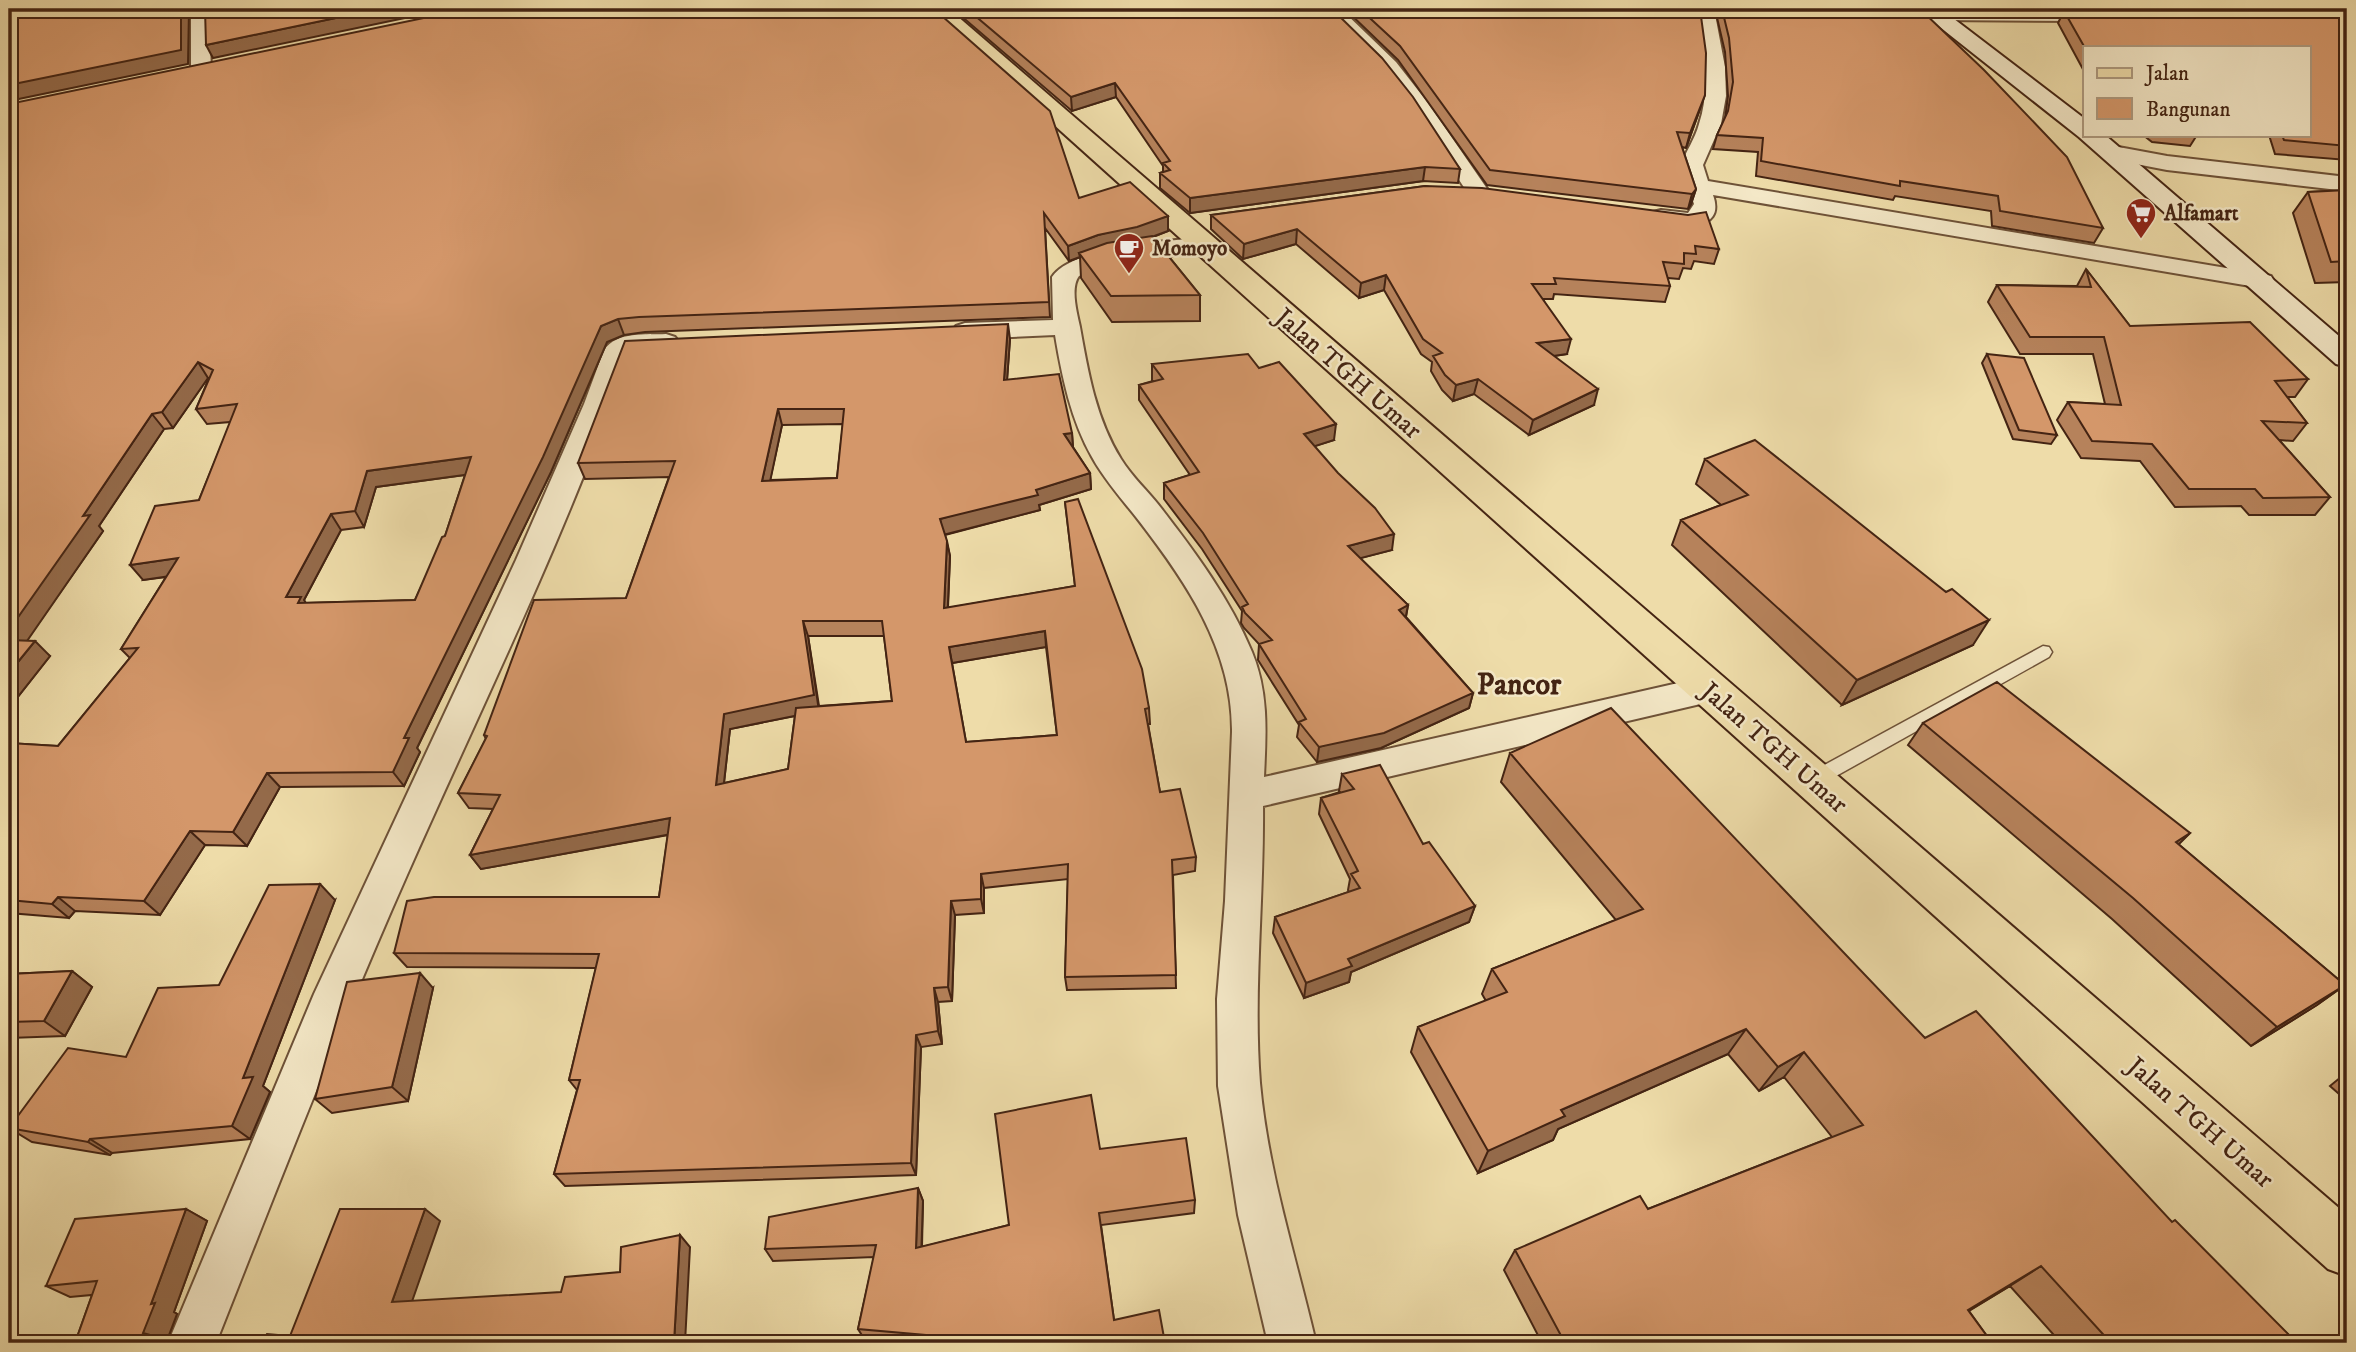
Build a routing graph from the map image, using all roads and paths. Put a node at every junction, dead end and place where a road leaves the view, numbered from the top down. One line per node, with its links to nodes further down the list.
1 (200, 9): 8 (street)
2 (936, 9): 19 (main road, Jalan TGH Umar)
3 (1331, 9): 16 (street)
4 (1705, 9): 14 (street)
5 (1931, 11): 6 (street); 10 (main road)
6 (2080, 15)
7 (227, 65): 8 (main road)
8 (201, 71): 9 (main road)
9 (175, 76)
10 (2083, 129)
11 (2091, 136): 12 (main road)
12 (2113, 153): 13 (street); 20 (main road)
13 (2347, 184)
14 (1700, 186): 18 (street); 20 (street)
15 (1457, 192): 16 (street)
16 (1479, 193): 17 (street)
17 (1505, 197)
18 (1634, 214)
19 (1197, 230): 21 (street); 26 (main road, Jalan TGH Umar)
20 (2262, 281): 24 (main road)
21 (1067, 327): 22 (street); 28 (street)
22 (945, 332)
23 (686, 341): 30 (street)
24 (2347, 358)
25 (2043, 652): 27 (lane)
26 (1709, 689): 27 (main road, Jalan TGH Umar); 28 (street)
27 (1813, 780): 29 (main road, Jalan TGH Umar)
28 (1245, 796): 31 (street)
29 (2347, 1250)
30 (192, 1343)
31 (1292, 1343)

